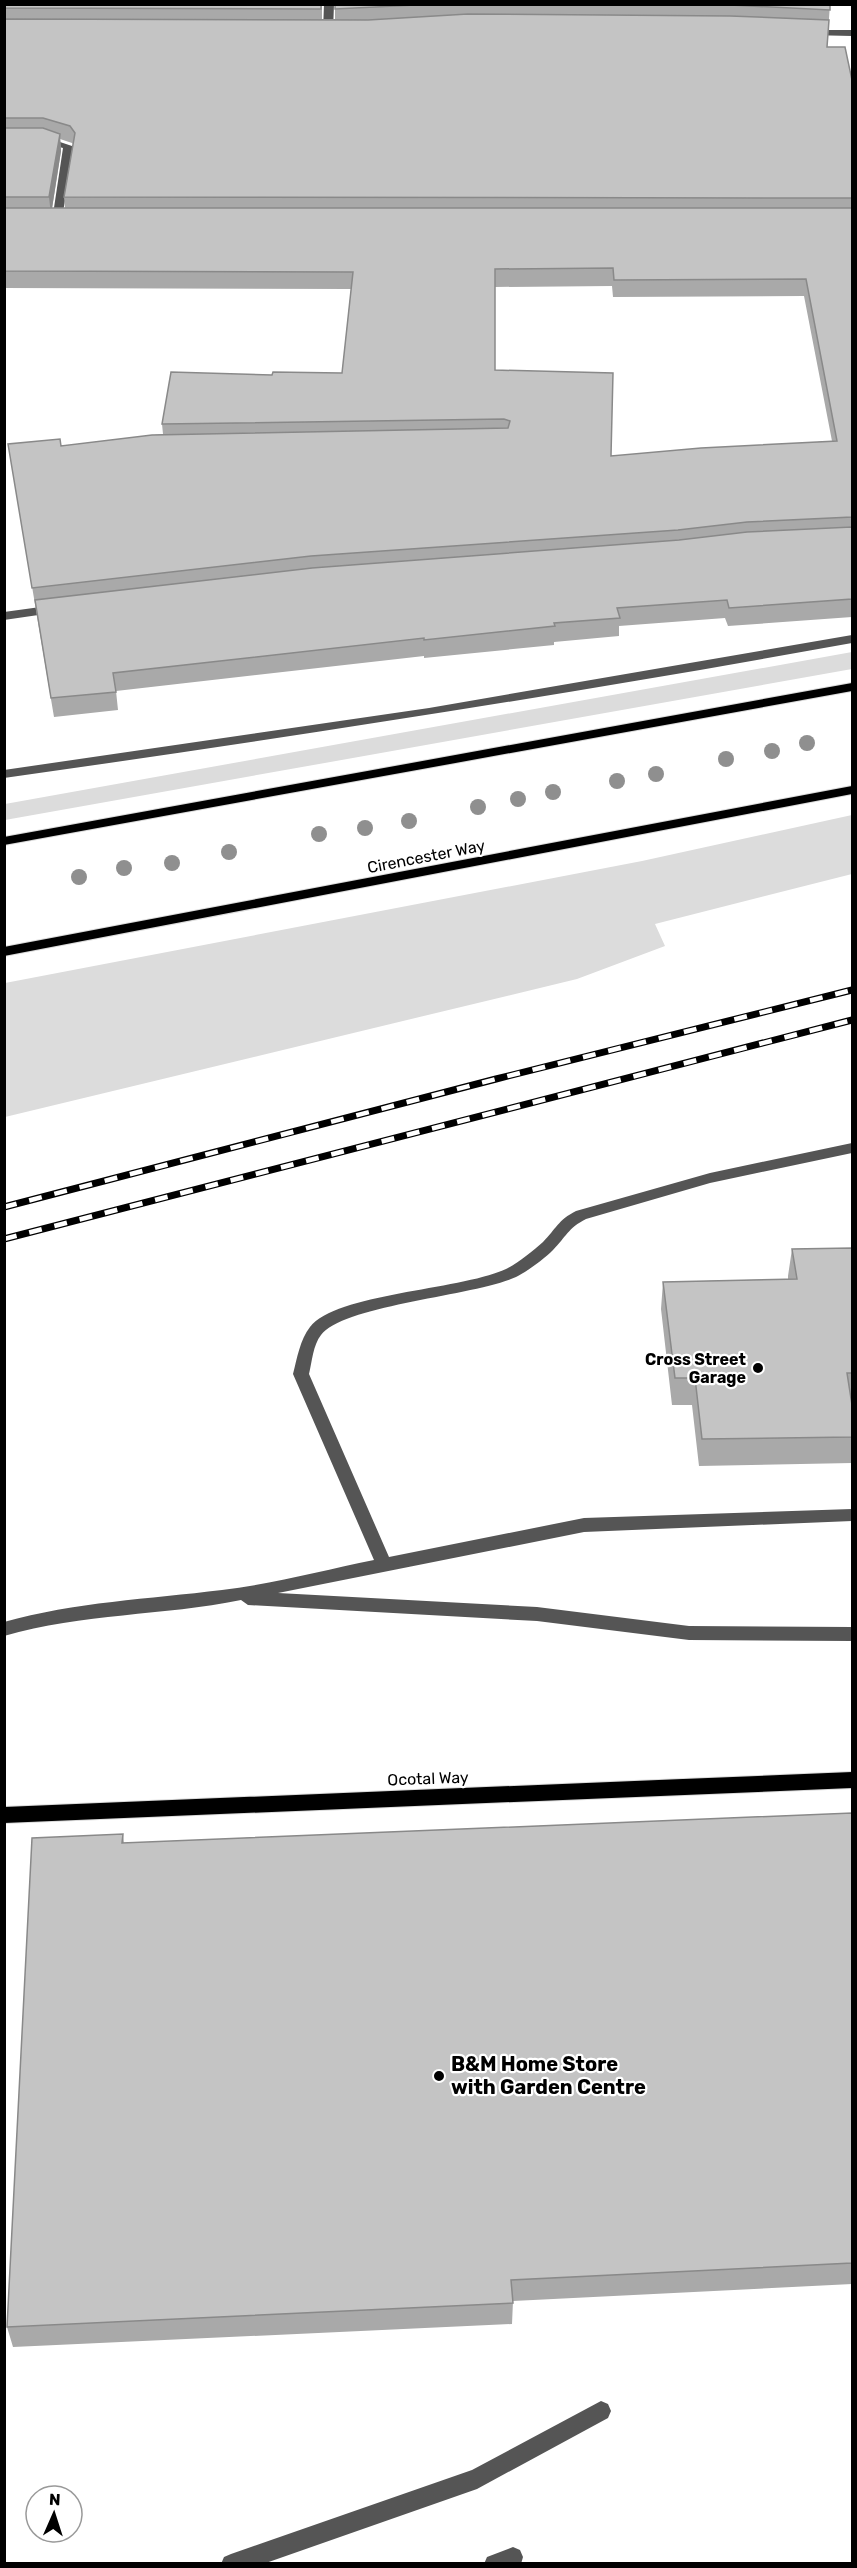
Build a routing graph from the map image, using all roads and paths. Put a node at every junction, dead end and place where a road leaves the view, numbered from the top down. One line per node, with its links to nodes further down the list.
1 (329, 4): 2 (street)
2 (316, 31)
3 (798, 31): 4 (street)
4 (852, 33)
5 (4, 140): 6 (street)
6 (69, 221)
7 (72, 607): 8 (street)
8 (4, 616)
9 (852, 639): 11 (street)
10 (852, 687): 13 (main road)
11 (4, 774)
12 (852, 790): 14 (main road, Cirencester Way)
13 (4, 841)
14 (4, 952)
15 (852, 1148): 17 (street)
16 (852, 1515): 17 (street)
17 (385, 1566): 18 (street)
18 (224, 1597): 19 (street); 20 (street)
19 (4, 1629)
20 (852, 1634)
21 (852, 1780): 22 (main road, Ocotal Way)
22 (4, 1815)
23 (601, 2411): 24 (street)
24 (231, 2564)

